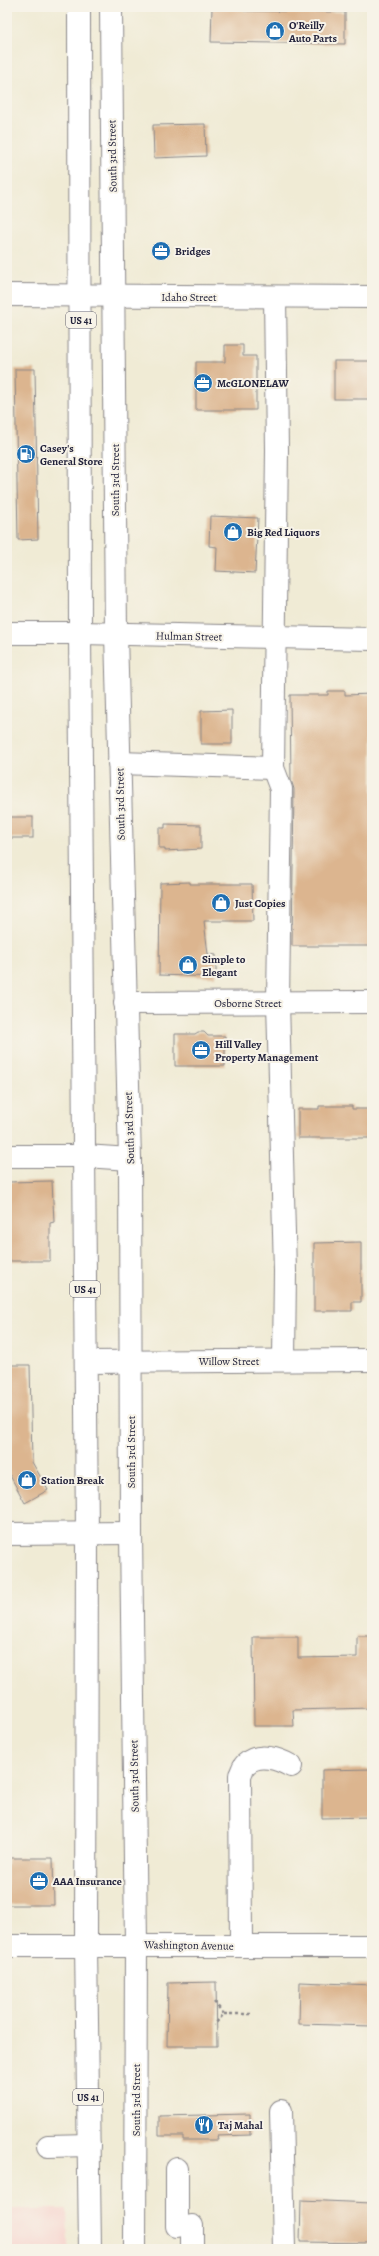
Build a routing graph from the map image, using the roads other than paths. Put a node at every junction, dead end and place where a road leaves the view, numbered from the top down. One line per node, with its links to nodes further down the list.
1 (79, 7): 4 (main road, US 41)
2 (111, 7): 5 (main road, South 3rd Street)
3 (7, 295): 4 (main road, Idaho Street)
4 (81, 296): 5 (main road, Idaho Street); 9 (main road, US 41)
5 (114, 296): 6 (main road, Idaho Street); 10 (main road, South 3rd Street)
6 (275, 297): 7 (main road, Idaho Street); 11 (main road)
7 (372, 297)
8 (7, 633): 9 (main road, Hulman Street)
9 (80, 633): 10 (main road, Hulman Street); 19 (main road, US 41)
10 (116, 634): 11 (main road, Hulman Street); 13 (main road, South 3rd Street)
11 (276, 637): 12 (main road, Hulman Street); 14 (main road)
12 (372, 639)
13 (119, 763): 14 (main road); 17 (main road, South 3rd Street)
14 (273, 768): 15 (main road)
15 (278, 1002): 16 (main road, Osborne Street); 17 (main road, Osborne Street); 21 (main road)
16 (372, 1002)
17 (124, 1003): 20 (main road, South 3rd Street)
18 (7, 1156): 19 (main road)
19 (85, 1156): 20 (main road); 24 (main road, US 41)
20 (130, 1159): 23 (main road, South 3rd Street)
21 (284, 1360): 22 (main road, Willow Street); 23 (main road, Willow Street)
22 (372, 1360)
23 (132, 1361): 24 (main road, Willow Street); 27 (main road, South 3rd Street)
24 (86, 1362): 26 (main road, US 41)
25 (7, 1534): 26 (main road)
26 (88, 1534): 27 (main road); 29 (main road, US 41)
27 (131, 1534): 30 (main road, South 3rd Street)
28 (291, 1766): 31 (main road)
29 (86, 1944): 30 (main road, Washington Avenue); 32 (main road, Washington Avenue); 35 (main road, US 41)
30 (136, 1944): 31 (main road, Washington Avenue); 39 (main road, South 3rd Street)
31 (240, 1945): 33 (main road, Washington Avenue)
32 (7, 1946)
33 (372, 1946)
34 (282, 2111): 41 (main road)
35 (89, 2145): 36 (main road); 38 (main road, US 41)
36 (48, 2146)
37 (177, 2169): 40 (main road)
38 (90, 2249)
39 (135, 2249)
40 (192, 2249)
41 (284, 2249)

